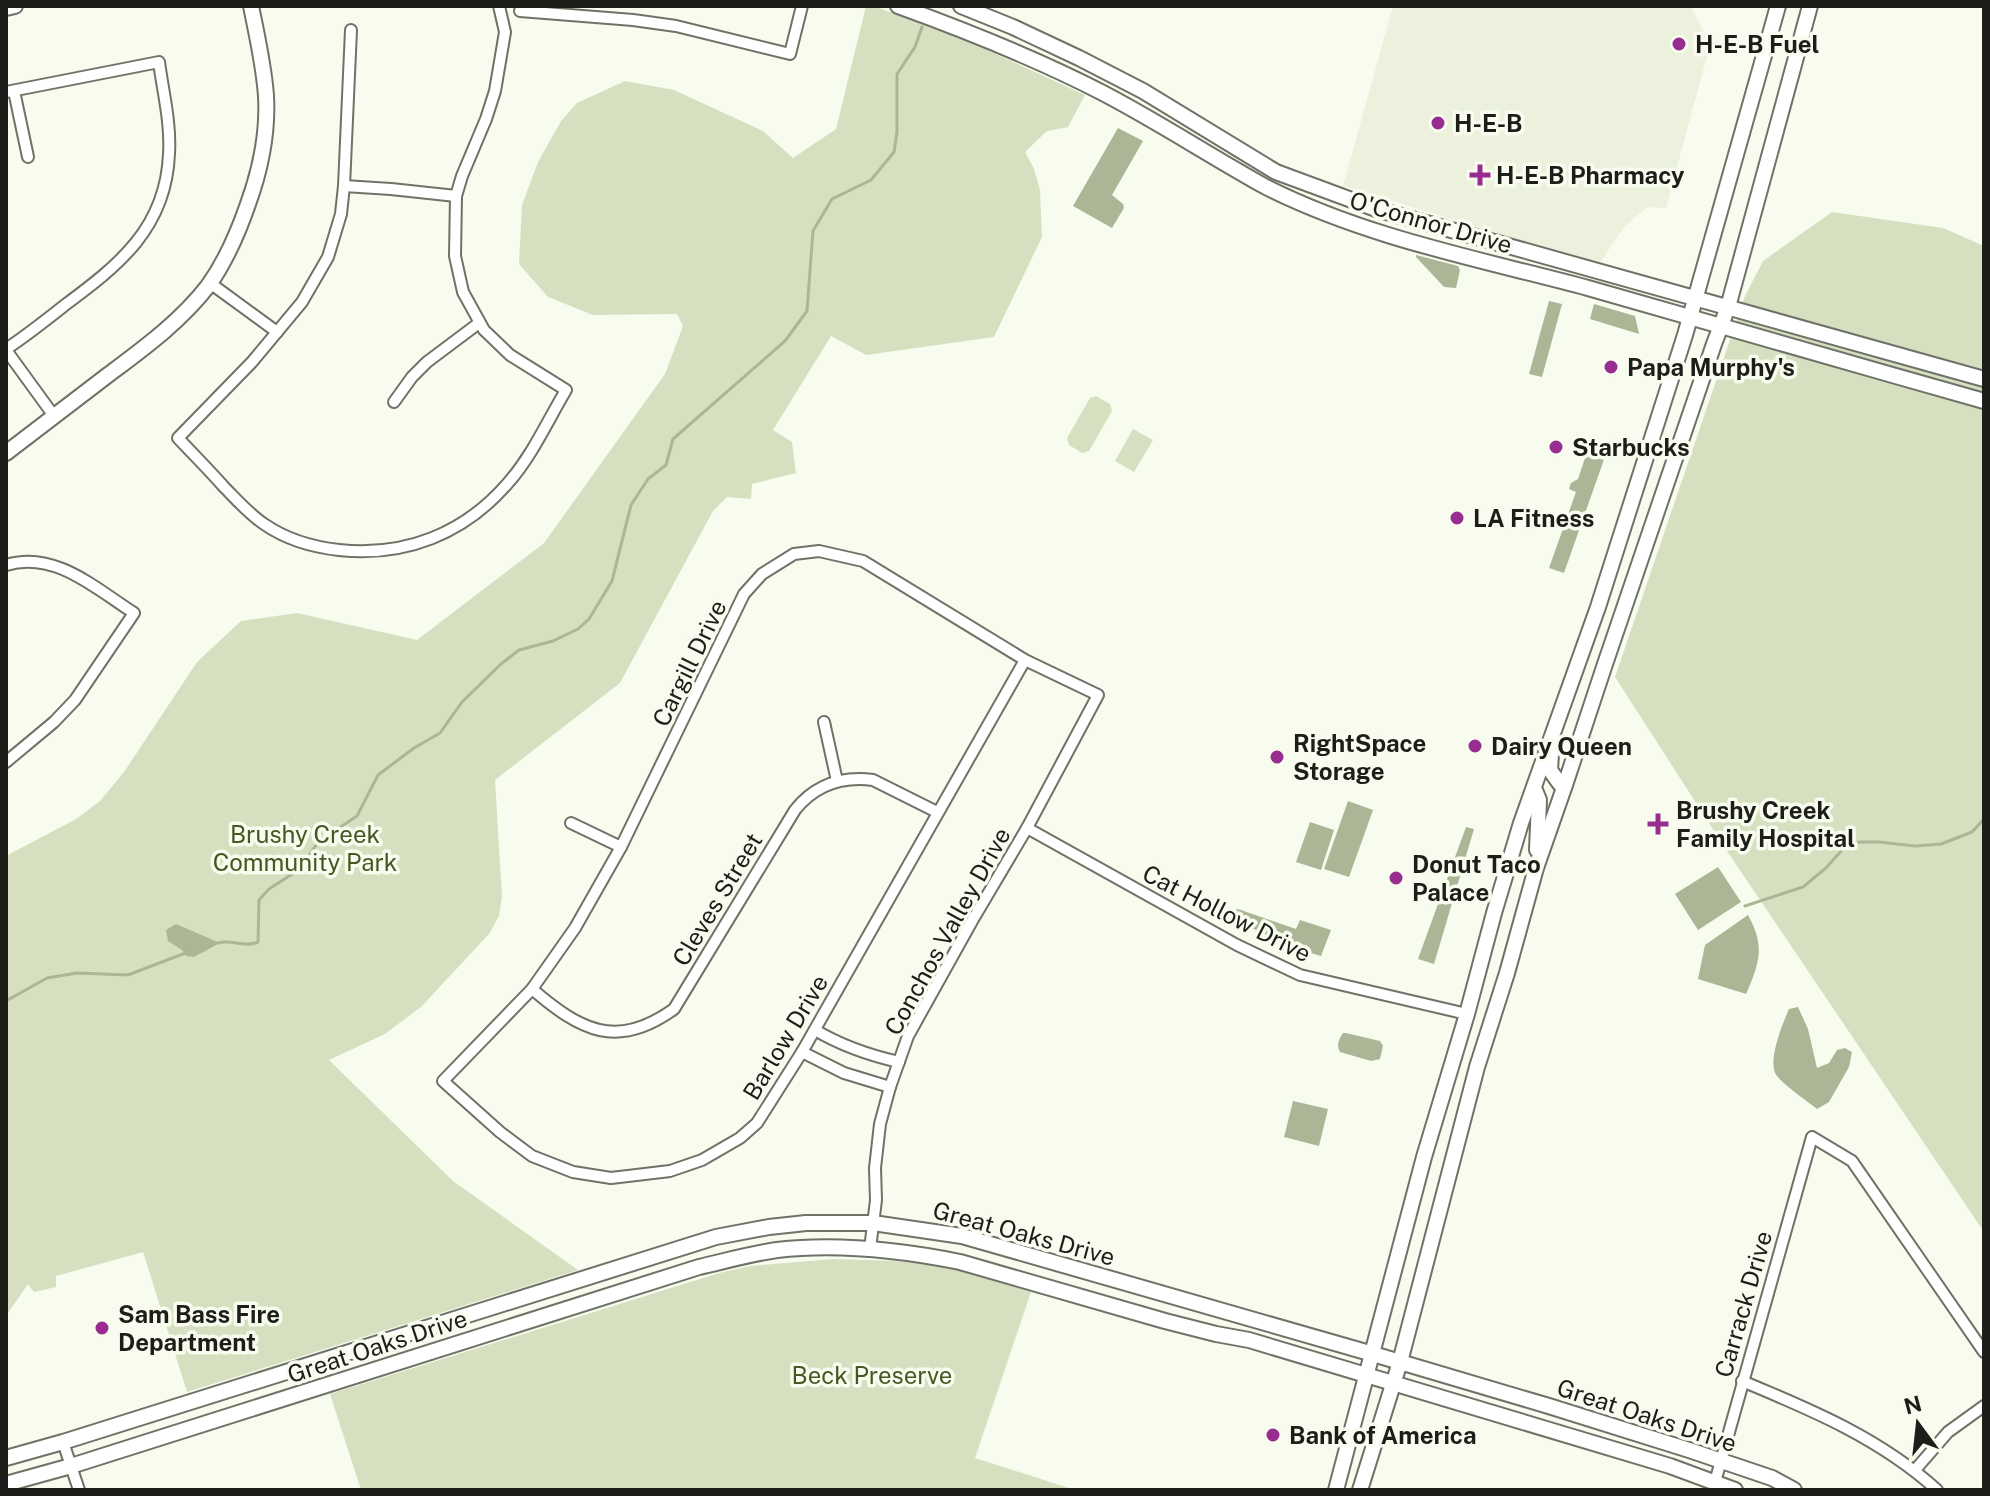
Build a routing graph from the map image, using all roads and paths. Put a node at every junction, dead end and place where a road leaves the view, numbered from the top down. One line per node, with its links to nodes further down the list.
1 (15, 6): 9 (main road)
2 (251, 6): 21 (main road)
3 (499, 6): 12 (street)
4 (802, 6): 10 (street)
5 (898, 6): 17 (main road, O'Connor Drive)
6 (961, 6): 18 (main road, O'Connor Drive)
7 (1778, 6): 22 (main road)
8 (1810, 6): 23 (main road)
9 (6, 8)
10 (520, 8): 12 (street)
11 (351, 30): 15 (street)
12 (505, 32): 16 (street)
13 (10, 92): 14 (street); 28 (street)
14 (28, 157)
15 (344, 186): 16 (street); 27 (street)
16 (456, 196): 25 (street)
17 (1345, 221): 18 (main road); 20 (main road, O'Connor Drive)
18 (1484, 239): 19 (main road, O'Connor Drive)
19 (1560, 259): 20 (main road); 22 (main road, O'Connor Drive)
20 (1478, 260): 24 (main road, O'Connor Drive)
21 (210, 283): 27 (street); 32 (main road)
22 (1695, 298): 23 (main road, O'Connor Drive); 24 (main road)
23 (1728, 307): 26 (main road); 29 (main road, O'Connor Drive)
24 (1690, 317): 26 (main road, O'Connor Drive); 38 (main road)
25 (479, 323): 27 (street); 31 (street)
26 (1721, 327): 30 (main road, O'Connor Drive); 41 (main road)
27 (277, 332)
28 (6, 350): 32 (street)
29 (1984, 379)
30 (1984, 401)
31 (394, 402)
32 (54, 416): 33 (main road)
33 (6, 453)
34 (6, 565): 39 (street)
35 (1025, 660): 36 (street, Cargill Drive); 43 (street, Barlow Drive); 46 (street, Cargill Drive)
36 (1098, 695): 45 (street, Conchos Valley Drive)
37 (824, 722): 40 (street)
38 (1551, 742): 41 (main road); 42 (main road)
39 (6, 762)
40 (837, 781): 43 (street); 48 (street, Cleves Street)
41 (1565, 785): 47 (main road)
42 (1534, 788): 47 (main road); 49 (main road)
43 (937, 812): 50 (street, Barlow Drive)
44 (571, 823): 46 (street)
45 (1027, 828): 49 (street, Cat Hollow Drive); 52 (street, Conchos Valley Drive)
46 (621, 847): 48 (street, Cargill Drive)
47 (1536, 868): 59 (main road)
48 (532, 989): 53 (street, Cargill Drive)
49 (1467, 1014): 58 (main road)
50 (815, 1030): 51 (street, Barlow Drive); 52 (street)
51 (802, 1052): 53 (street, Barlow Drive); 54 (street)
52 (899, 1062): 54 (street, Conchos Valley Drive)
53 (443, 1081)
54 (890, 1087): 55 (street, Conchos Valley Drive)
55 (873, 1223): 56 (street, Conchos Valley Drive); 58 (main road, Great Oaks Drive); 66 (main road, Great Oaks Drive)
56 (870, 1249): 60 (main road, Great Oaks Drive); 69 (main road, Great Oaks Drive)
57 (1984, 1352): 61 (street, Carrack Drive)
58 (1373, 1354): 59 (main road, Great Oaks Drive); 60 (main road)
59 (1400, 1362): 62 (main road); 64 (main road, Great Oaks Drive)
60 (1367, 1374): 62 (main road, Great Oaks Drive); 74 (main road)
61 (1742, 1381): 68 (street, Carrack Drive); 70 (street)
62 (1393, 1384): 65 (main road, Great Oaks Drive); 75 (main road)
63 (1984, 1406): 70 (street)
64 (1552, 1407): 65 (main road); 68 (main road, Great Oaks Drive)
65 (1546, 1429): 71 (main road, Great Oaks Drive)
66 (63, 1442): 67 (main road, Great Oaks Drive); 69 (street)
67 (6, 1458)
68 (1720, 1460): 71 (street, Carrack Drive); 77 (main road, Great Oaks Drive)
69 (71, 1466): 72 (main road, Great Oaks Drive); 73 (street)
70 (1915, 1470): 78 (street)
71 (1715, 1482): 76 (main road, Great Oaks Drive)
72 (6, 1484)
73 (79, 1490)
74 (1336, 1490)
75 (1360, 1490)
76 (1735, 1490)
77 (1794, 1490)
78 (1937, 1490)

